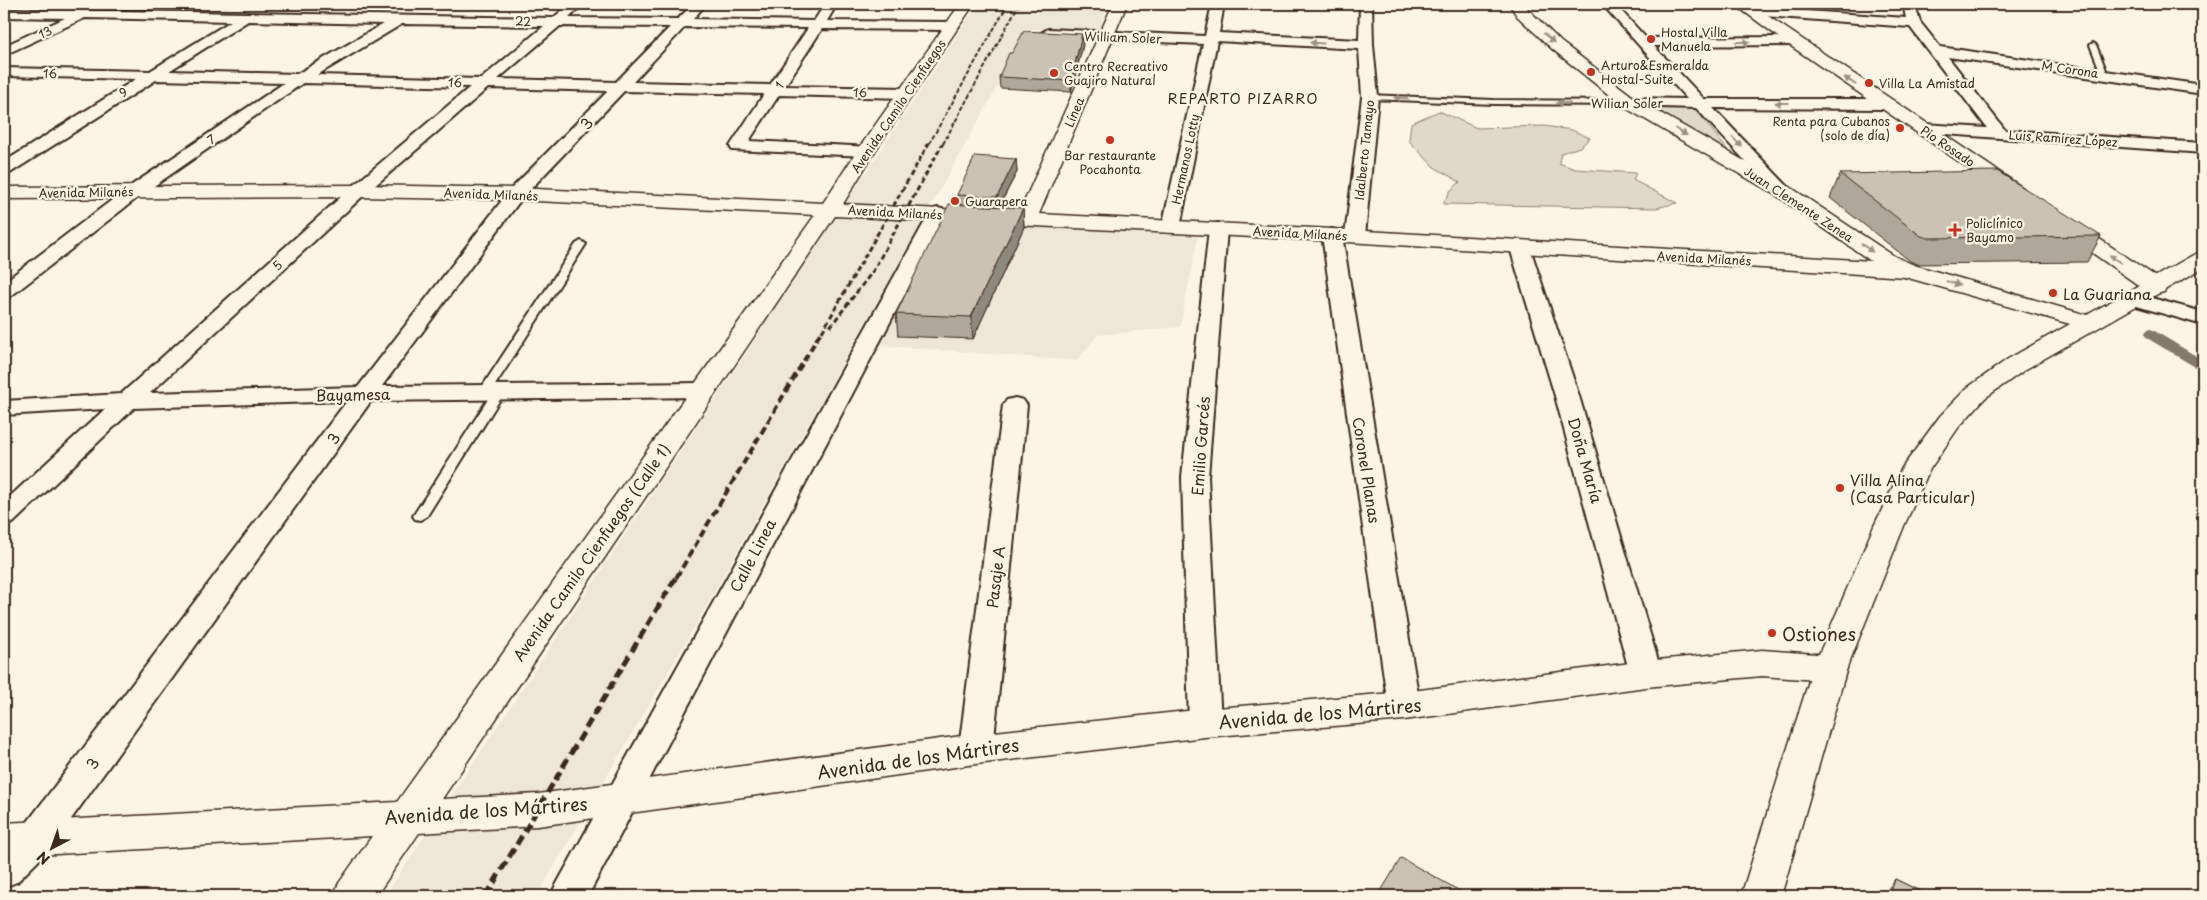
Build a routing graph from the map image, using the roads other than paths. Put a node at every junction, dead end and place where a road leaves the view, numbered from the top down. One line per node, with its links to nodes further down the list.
1 (276, 4): 16 (street)
2 (577, 4): 18 (street, 5)
3 (700, 4): 19 (street, 3)
4 (831, 4): 21 (street, 1)
5 (968, 4): 22 (street, Avenida Camilo Cienfuegos)
6 (1120, 4): 24 (street, Línea)
7 (1218, 4): 25 (street, Hermanos Lotty)
8 (1366, 4): 28 (street, Idalberto Tamayo)
9 (1516, 4): 44 (street, Juan Clemente Zenea, one-way to 44)
10 (1608, 4): 27 (street)
11 (1909, 4): 20 (street)
12 (1746, 7): 20 (street); 26 (street, Pio Rosado)
13 (422, 8): 17 (street, 7)
14 (4, 13): 15 (street, 22)
15 (86, 13): 16 (street, 22); 30 (street, 13)
16 (244, 17): 17 (street, 22); 35 (street, 9)
17 (398, 20): 18 (street, 22); 36 (street, 7)
18 (558, 22): 19 (street, 22); 37 (street, 5)
19 (684, 22): 21 (street, 22); 39 (street, 3)
20 (1914, 22): 31 (street)
21 (818, 24): 22 (street, 22); 41 (street, 1)
22 (952, 26): 42 (street, Avenida Camilo Cienfuegos)
23 (1037, 33): 24 (street, William Soler)
24 (1107, 37): 25 (street, William Soler); 61 (street, Línea)
25 (1211, 39): 28 (street, William Soler, one-way to 25); 62 (street, Hermanos Lotty)
26 (1793, 41): 27 (street, one-way to 26); 46 (street, Pio Rosado, one-way to 26)
27 (1642, 42): 45 (street)
28 (1366, 45): 43 (street, Idalberto Tamayo)
29 (2093, 45): 34 (lane)
30 (4, 51)
31 (1936, 51): 34 (street, M Corona); 48 (street)
32 (4, 72): 33 (street, 16)
33 (38, 73): 35 (street, 16); 38 (street)
34 (2105, 73): 40 (street, M Corona)
35 (150, 75): 36 (street, 16); 51 (street, 9)
36 (300, 79): 37 (street, 16); 52 (street, 7)
37 (487, 83): 39 (street, 16); 53 (street, 5)
38 (12, 86)
39 (622, 86): 41 (street, 16); 56 (street, 3)
40 (2203, 89)
41 (776, 90): 42 (street, 16); 50 (street, 1)
42 (906, 93): 50 (street, Avenida Camilo Cienfuegos)
43 (1370, 97): 44 (lane, Wilian Soler, one-way to 43); 64 (street, Idalberto Tamayo)
44 (1630, 103): 45 (street, Wilian Soler); 54 (street, Juan Clemente Zenea, one-way to 54)
45 (1700, 103): 46 (street, Wilian Soler, one-way to 45); 54 (street, one-way to 54)
46 (1884, 104): 47 (street, Pio Rosado)
47 (1924, 129): 48 (street, Luis Ramírez López); 57 (street, Pio Rosado)
48 (1999, 133): 49 (street, Luis Ramírez López)
49 (2203, 148)
50 (866, 152): 58 (street, Avenida Camilo Cienfuegos)
51 (4, 169)
52 (135, 191): 53 (street, Avenida Milanés); 55 (street, Avenida Milanés); 70 (street, 7)
53 (358, 191): 56 (street, Avenida Milanés); 77 (street, 5)
54 (1783, 191): 68 (street, Juan Clemente Zenea, one-way to 68)
55 (4, 193)
56 (516, 194): 58 (street, Avenida Milanés); 75 (street, 3)
57 (2028, 200)
58 (830, 209): 59 (street, Avenida Milanés); 74 (street, Avenida Camilo Cienfuegos (Calle 1))
59 (938, 214): 61 (street, Avenida Milanés); 87 (street, Calle Linea)
60 (2052, 216): 69 (street, one-way to 60)
61 (1027, 219): 62 (street, Avenida Milanés)
62 (1171, 227): 63 (street, Avenida Milanés)
63 (1218, 229): 64 (street, Avenida Milanés); 85 (street, Emilio Garcés)
64 (1343, 236): 66 (street, Avenida Milanés); 84 (street, Coronel Planas)
65 (581, 244): 76 (lane)
66 (1520, 248): 68 (street, Avenida Milanés); 83 (street, Doña María)
67 (2203, 259): 69 (street)
68 (1906, 270): 73 (street, Juan Clemente Zenea, one-way to 73)
69 (2156, 287): 71 (street)
70 (4, 292)
71 (2133, 299): 72 (street); 73 (street)
72 (2203, 320)
73 (2091, 323): 82 (street)
74 (703, 390): 76 (street, Bayamesa); 88 (street, Avenida Camilo Cienfuegos (Calle 1))
75 (365, 393): 76 (street, Bayamesa); 77 (street, Bayamesa); 89 (street, 3)
76 (491, 393): 80 (lane)
77 (129, 399): 79 (street, Bayamesa); 81 (street, 5)
78 (1015, 405): 86 (street, Pasaje A)
79 (4, 408)
80 (420, 516)
81 (4, 517)
82 (1830, 668): 83 (street, Avenida de los Mártires); 93 (street)
83 (1646, 674): 84 (street, Avenida de los Mártires)
84 (1404, 706): 85 (street, Avenida de los Mártires)
85 (1205, 723): 86 (street, Avenida de los Mártires)
86 (976, 749): 87 (street, Avenida de los Mártires)
87 (621, 799): 88 (street, Avenida de los Mártires); 92 (street, Calle Linea)
88 (410, 815): 89 (street, Avenida de los Mártires); 91 (street, Avenida Camilo Cienfuegos (Calle 1))
89 (20, 840): 90 (street, 3)
90 (4, 872)
91 (354, 896)
92 (569, 896)
93 (1761, 896)

